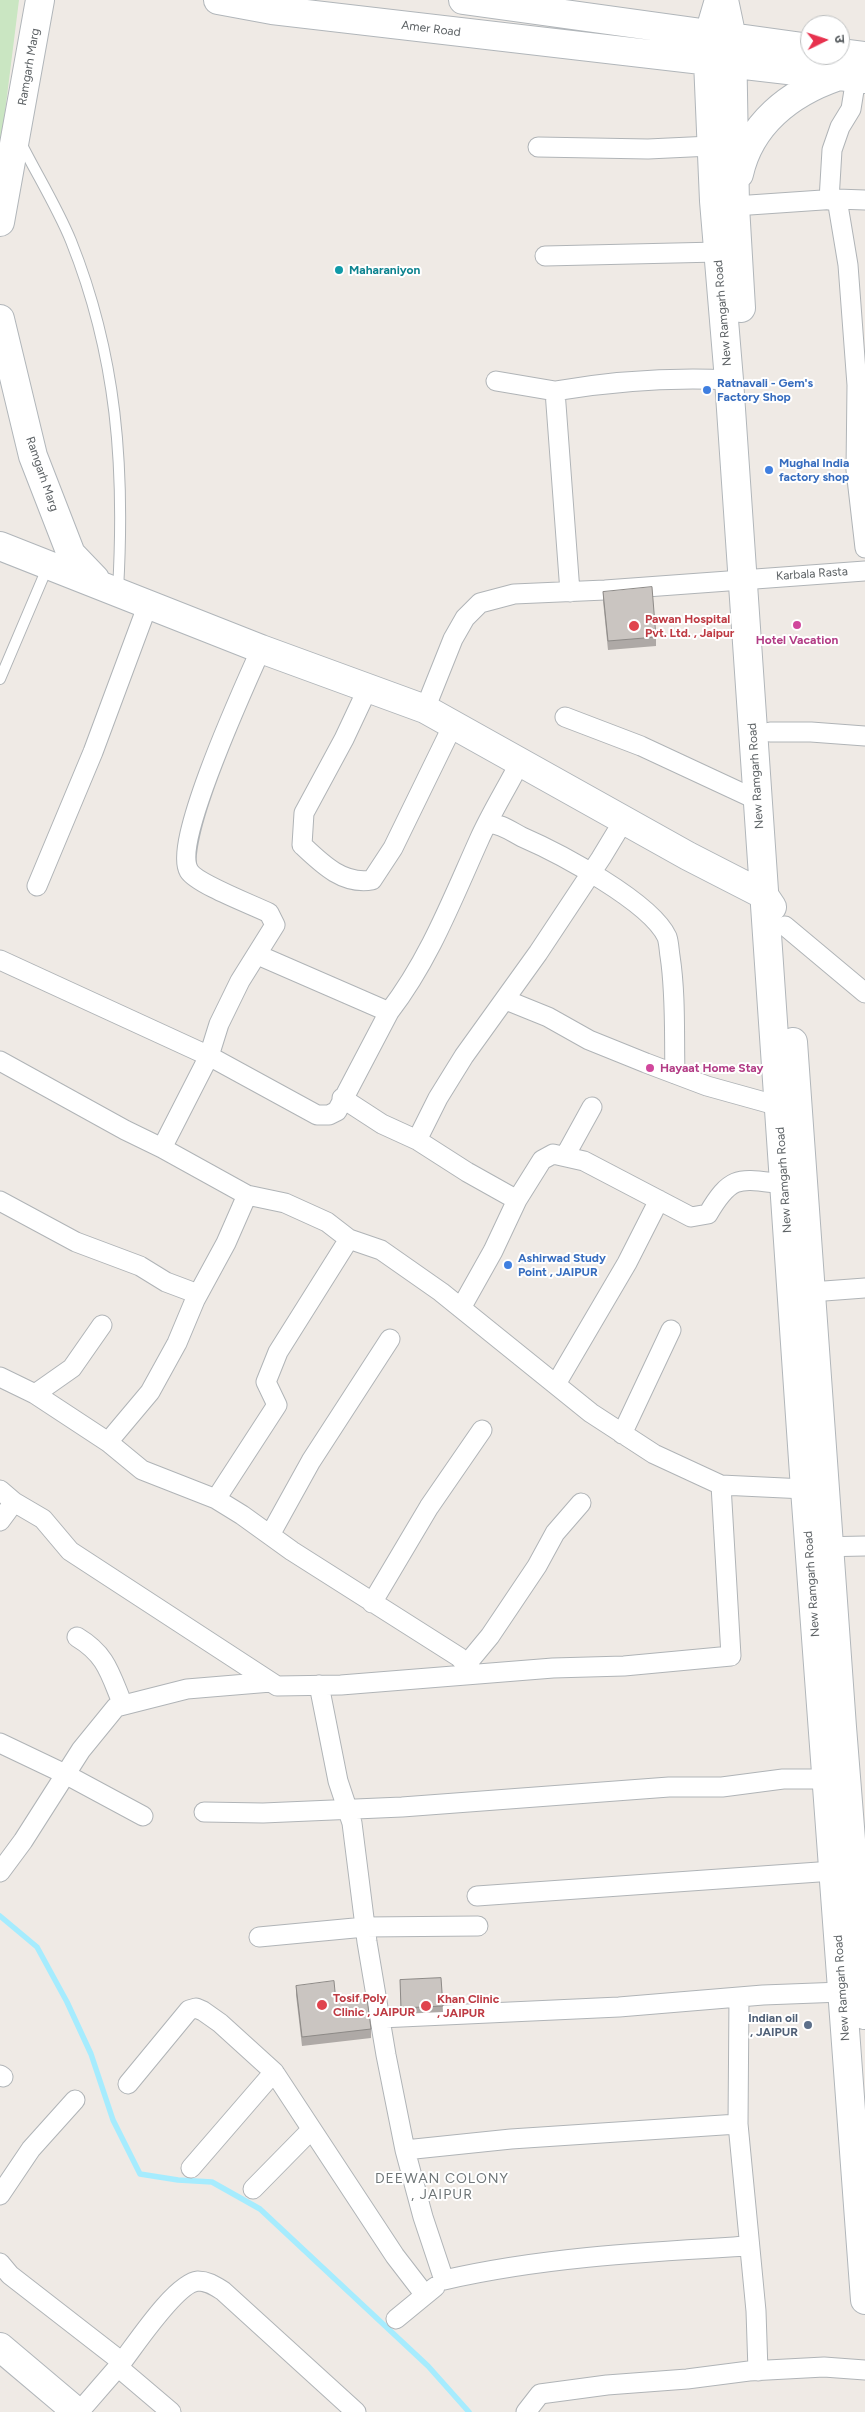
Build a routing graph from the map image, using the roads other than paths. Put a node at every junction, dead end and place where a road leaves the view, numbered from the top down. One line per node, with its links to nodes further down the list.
1 (40, 0): 9 (street, Ramgarh Marg)
2 (218, 0): 7 (street, Amer Road)
3 (463, 0): 7 (street)
4 (719, 0): 7 (street)
5 (724, 0): 7 (street)
6 (800, 48): 7 (street)
7 (720, 49): 8 (street); 10 (street, New Ramgarh Road); 14 (street, New Ramgarh Road)
8 (856, 63): 12 (street); 14 (street)
9 (17, 136): 15 (street, Ramgarh Marg); 27 (lane)
10 (711, 146): 11 (street); 16 (street, New Ramgarh Road)
11 (538, 147)
12 (833, 200): 13 (street); 14 (street); 23 (street)
13 (865, 200)
14 (735, 206): 26 (street, New Ramgarh Road)
15 (0, 222)
16 (718, 252): 17 (street); 19 (street, New Ramgarh Road)
17 (545, 256)
18 (0, 319): 27 (street, Ramgarh Marg)
19 (729, 380): 21 (street); 26 (street, New Ramgarh Road)
20 (496, 381): 21 (street)
21 (555, 390): 28 (street)
22 (0, 546): 24 (street)
23 (865, 548)
24 (49, 565): 27 (street); 31 (lane)
25 (865, 571): 26 (street, Karbala Rasta)
26 (751, 578): 28 (street, Karbala Rasta); 36 (street, New Ramgarh Road); 39 (street, New Ramgarh Road)
27 (110, 590): 29 (street)
28 (570, 592): 33 (street, Karbala Rasta)
29 (148, 604): 30 (street); 43 (street)
30 (261, 648): 32 (street); 46 (street)
31 (0, 679)
32 (368, 688): 33 (street); 35 (street)
33 (425, 709): 35 (street)
34 (565, 717): 39 (street)
35 (453, 725): 38 (street)
36 (770, 732): 37 (street); 45 (street, New Ramgarh Road)
37 (865, 736)
38 (520, 762): 40 (street); 41 (street)
39 (758, 800): 44 (street, New Ramgarh Road)
40 (624, 820): 42 (street); 44 (street)
41 (487, 824): 42 (street); 50 (street)
42 (592, 872): 49 (street); 53 (street)
43 (36, 886)
44 (764, 895): 45 (street); 55 (street, New Ramgarh Road)
45 (784, 926): 48 (street); 67 (street, New Ramgarh Road)
46 (258, 955): 50 (street); 51 (street)
47 (0, 960): 51 (street)
48 (865, 993)
49 (506, 1000): 53 (street); 57 (street)
50 (389, 1012): 54 (street)
51 (209, 1056): 54 (street); 58 (street)
52 (0, 1061): 58 (street)
53 (675, 1074): 55 (street)
54 (342, 1098): 57 (street)
55 (779, 1106): 60 (street, New Ramgarh Road)
56 (592, 1107): 59 (street)
57 (417, 1140): 62 (street)
58 (162, 1148): 61 (street)
59 (565, 1156): 62 (street); 63 (street)
60 (784, 1184): 63 (street); 80 (street, New Ramgarh Road)
61 (247, 1195): 65 (street); 68 (street)
62 (517, 1200): 69 (street)
63 (659, 1200): 74 (street)
64 (0, 1202): 68 (street)
65 (349, 1239): 69 (street); 82 (street)
66 (865, 1288): 67 (street)
67 (811, 1292): 87 (street, New Ramgarh Road)
68 (198, 1294): 78 (street)
69 (461, 1308): 74 (street)
70 (102, 1325): 75 (street)
71 (671, 1330): 77 (street)
72 (390, 1340): 85 (street)
73 (0, 1376): 75 (street)
74 (556, 1384): 77 (street)
75 (35, 1394): 78 (street)
76 (482, 1430): 88 (street)
77 (622, 1434): 79 (street)
78 (108, 1442): 82 (street)
79 (721, 1485): 80 (street); 90 (street)
80 (805, 1489): 87 (street, New Ramgarh Road)
81 (7, 1496): 84 (street); 91 (street)
82 (216, 1499): 85 (street)
83 (581, 1503): 90 (street)
84 (0, 1521)
85 (270, 1535): 88 (street)
86 (865, 1546): 87 (street)
87 (819, 1547): 96 (street, New Ramgarh Road); 107 (street, New Ramgarh Road)
88 (372, 1603): 90 (street)
89 (77, 1637): 93 (street)
90 (471, 1670): 92 (street)
91 (271, 1682): 92 (street); 93 (street)
92 (319, 1686): 97 (street)
93 (123, 1705): 95 (street)
94 (0, 1743): 95 (street)
95 (65, 1774): 99 (street); 101 (street)
96 (827, 1779): 97 (street); 100 (street, New Ramgarh Road)
97 (346, 1808): 98 (street); 104 (street)
98 (204, 1812)
99 (143, 1816)
100 (833, 1871): 102 (street); 107 (street, New Ramgarh Road)
101 (0, 1872)
102 (477, 1896)
103 (478, 1926): 104 (street)
104 (365, 1927): 105 (street); 108 (street)
105 (260, 1937)
106 (739, 1997): 107 (street); 108 (street); 112 (street)
107 (856, 2004): 122 (street, New Ramgarh Road)
108 (380, 2018): 114 (street)
109 (274, 2072): 110 (street); 113 (street); 115 (street)
110 (128, 2084)
111 (74, 2100): 117 (street)
112 (738, 2124): 114 (street); 118 (street)
113 (311, 2130): 116 (street); 121 (street)
114 (405, 2150): 120 (street)
115 (191, 2168)
116 (253, 2189)
117 (0, 2195)
118 (749, 2246): 120 (street); 127 (street)
119 (0, 2263): 125 (street)
120 (444, 2280): 121 (street)
121 (425, 2295): 123 (street)
122 (865, 2300)
123 (396, 2319)
124 (0, 2347): 128 (street)
125 (120, 2364): 128 (street); 129 (street); 130 (street)
126 (865, 2370): 127 (street)
127 (758, 2371): 131 (street)
128 (78, 2412)
129 (171, 2412)
130 (356, 2412)
131 (526, 2412)

